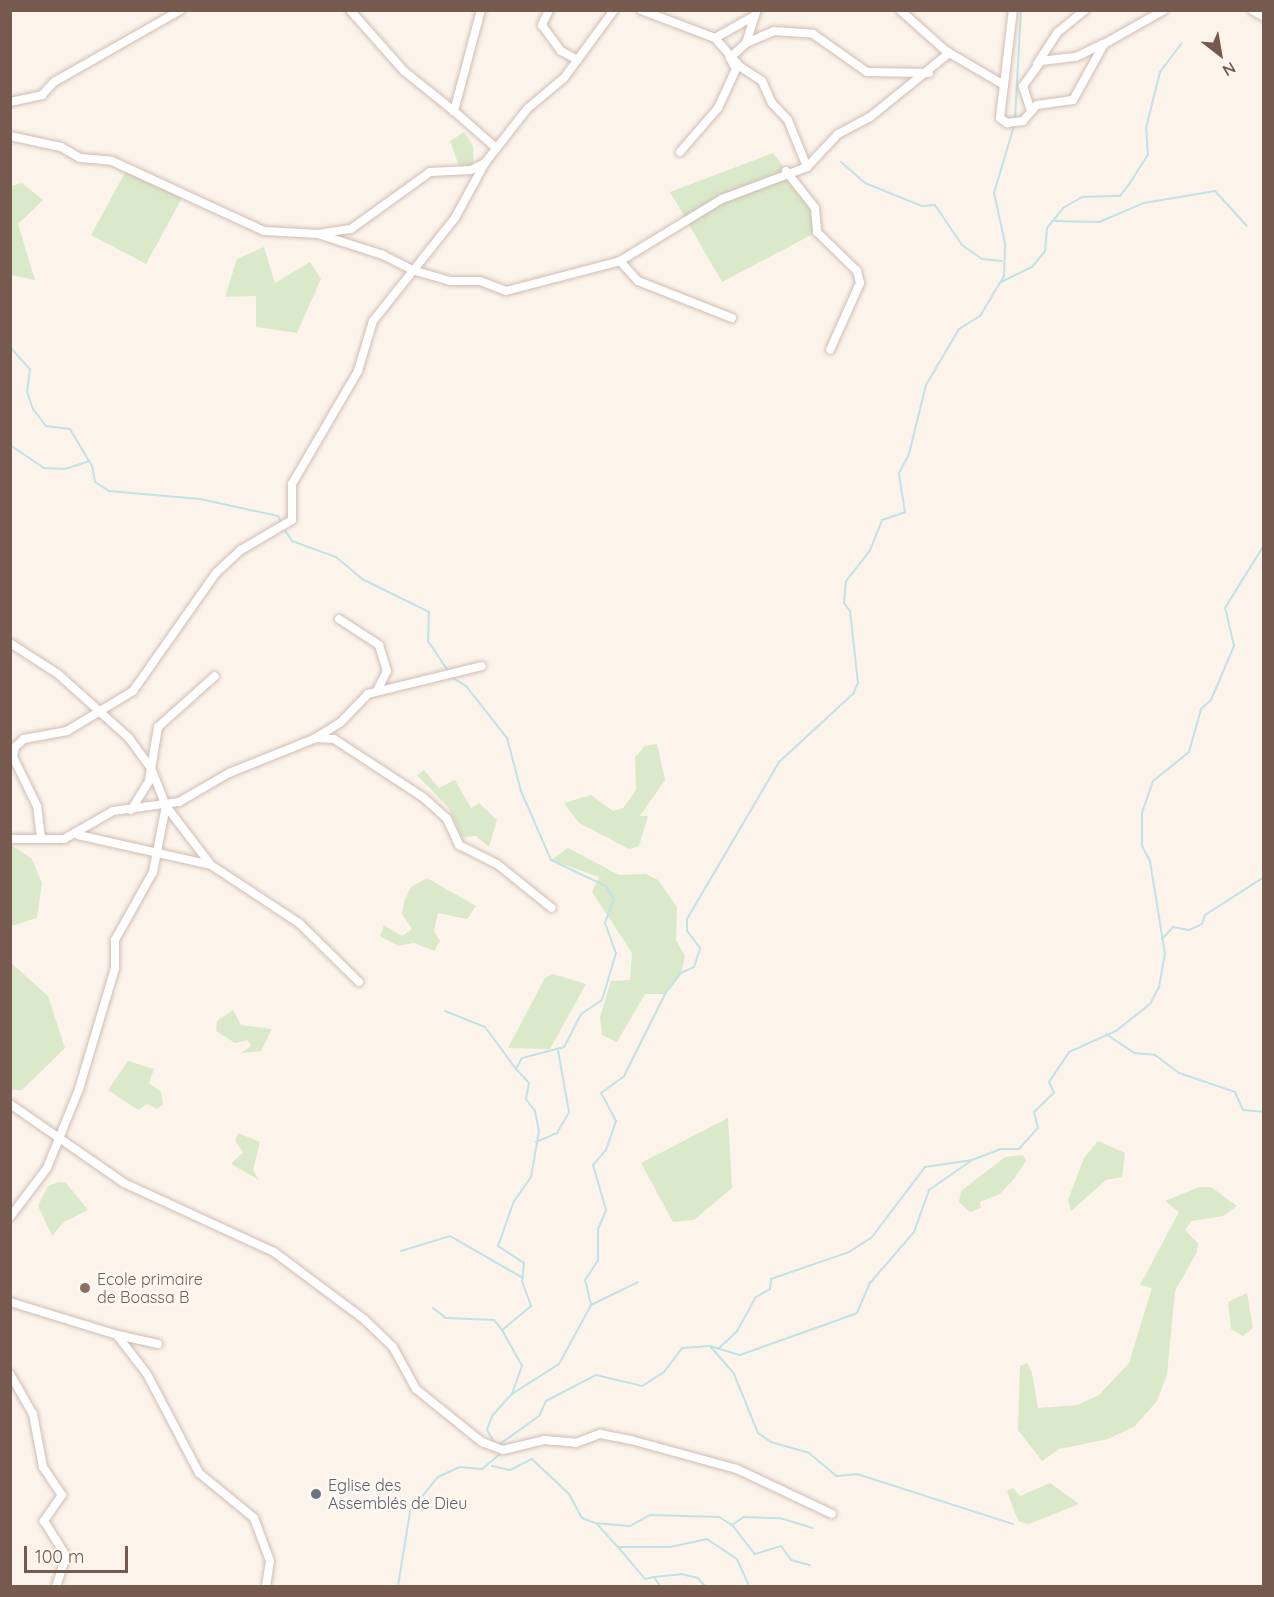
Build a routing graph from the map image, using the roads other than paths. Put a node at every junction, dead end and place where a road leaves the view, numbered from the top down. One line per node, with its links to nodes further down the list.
1 (181, 10): 23 (street)
2 (350, 10): 24 (street)
3 (481, 10): 24 (street)
4 (549, 10): 19 (street)
5 (614, 10): 19 (street)
6 (641, 10): 14 (street)
7 (900, 10): 17 (street)
8 (1012, 10): 22 (street)
9 (1085, 10): 20 (street)
10 (1164, 10): 16 (street)
11 (1252, 10): 13 (street)
12 (756, 14): 14 (street); 15 (street)
13 (1263, 17)
14 (715, 38): 18 (street)
15 (746, 44): 18 (street); 21 (street)
16 (1104, 44): 20 (street); 25 (street)
17 (949, 53): 21 (street); 22 (street)
18 (730, 58): 28 (street); 30 (street)
19 (578, 60): 27 (street)
20 (1037, 66): 25 (street)
21 (929, 73): 30 (street)
22 (1004, 85): 25 (street)
23 (10, 102)
24 (454, 111): 27 (street)
25 (1031, 111)
26 (10, 136): 32 (street)
27 (496, 148): 29 (street)
28 (680, 152)
29 (484, 163): 32 (street); 34 (street)
30 (807, 167): 31 (street)
31 (786, 171): 33 (street); 36 (street)
32 (318, 234): 34 (street)
33 (620, 261): 34 (street); 35 (street)
34 (412, 270): 42 (street)
35 (732, 318)
36 (830, 350)
37 (339, 619): 41 (street)
38 (10, 642): 42 (street)
39 (482, 666): 41 (street)
40 (215, 676): 44 (street)
41 (377, 691): 43 (street)
42 (98, 711): 44 (street); 48 (street)
43 (316, 738): 45 (street); 52 (street)
44 (151, 768): 45 (street); 46 (street)
45 (166, 806): 46 (street); 50 (street); 51 (street)
46 (131, 810): 47 (street)
47 (78, 835): 48 (street); 50 (street)
48 (41, 838): 49 (street)
49 (10, 839)
50 (158, 850): 51 (street); 55 (street)
51 (211, 865): 53 (street)
52 (552, 908)
53 (359, 982)
54 (10, 1104): 55 (street)
55 (58, 1137): 56 (street); 61 (street)
56 (10, 1217)
57 (10, 1302): 58 (street)
58 (117, 1335): 59 (street); 63 (street)
59 (158, 1344)
60 (10, 1374): 62 (street)
61 (832, 1514)
62 (56, 1587)
63 (266, 1587)

